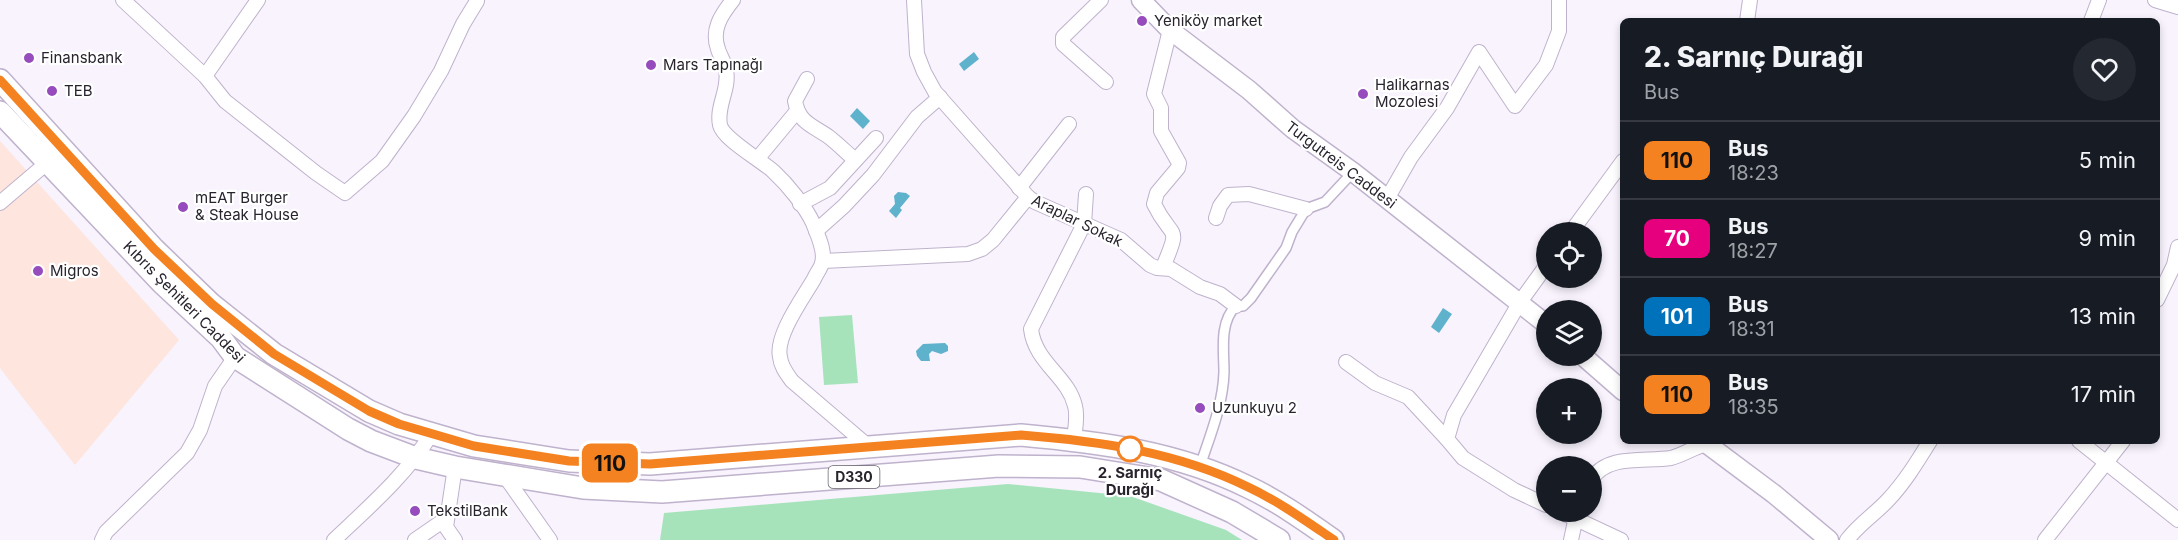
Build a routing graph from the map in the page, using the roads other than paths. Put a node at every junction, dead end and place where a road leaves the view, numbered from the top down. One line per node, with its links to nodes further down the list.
1 (123, 0): 16 (street)
2 (258, 0): 16 (street)
3 (475, 0): 16 (street)
4 (733, 0): 25 (street)
5 (914, 0): 20 (street, Araplar Sokak)
6 (1101, 0): 19 (street)
7 (1141, 0): 15 (main road, Turgutreis Caddesi)
8 (1560, 0): 32 (street)
9 (1750, 0): 13 (street)
10 (2099, 0): 14 (street)
11 (2155, 0): 12 (street)
12 (2178, 7)
13 (1747, 18)
14 (2092, 18)
15 (1170, 30): 29 (main road, Turgutreis Caddesi); 42 (street)
16 (205, 76)
17 (807, 79): 21 (street)
18 (0, 80): 52 (highway, Kıbrıs Şehitleri Caddesi / D330)
19 (1106, 82)
20 (940, 97): 30 (street, Araplar Sokak); 39 (street)
21 (797, 111): 25 (street); 26 (street)
22 (0, 112): 27 (highway, Kıbrıs Şehitleri Caddesi / D330)
23 (1069, 124): 30 (street)
24 (876, 138): 26 (street)
25 (758, 158): 34 (street)
26 (854, 159): 34 (street)
27 (48, 162): 33 (street); 48 (highway, Kıbrıs Şehitleri Caddesi / D330)
28 (1620, 164): 37 (street)
29 (1353, 172): 32 (main road, Turgutreis Caddesi); 35 (street)
30 (1024, 193): 38 (street, Araplar Sokak); 41 (street)
31 (1086, 194): 38 (street)
32 (1387, 199): 45 (main road, Turgutreis Caddesi)
33 (0, 203)
34 (800, 204): 39 (street)
35 (1306, 209): 36 (street); 46 (street)
36 (1216, 218)
37 (1578, 222)
38 (1084, 224): 42 (street, Araplar Sokak); 54 (street)
39 (816, 231): 41 (street)
40 (2178, 247): 44 (street)
41 (823, 261): 60 (street)
42 (1163, 267): 46 (street, Araplar Sokak)
43 (1536, 280): 45 (street)
44 (2160, 294)
45 (1520, 302): 47 (main road, Turgutreis Caddesi); 53 (street)
46 (1236, 306): 63 (street)
47 (1536, 316)
48 (235, 357): 61 (highway, Kıbrıs Şehitleri Caddesi / D330); 72 (street)
49 (1346, 362): 53 (street)
50 (1594, 366): 51 (main road)
51 (1620, 388)
52 (432, 433): 60 (highway, Kıbrıs Şehitleri Caddesi / D330); 61 (street)
53 (1447, 439): 67 (street)
54 (1074, 440): 60 (highway, Kıbrıs Şehitleri Caddesi / D330); 63 (highway, Kıbrıs Şehitleri Caddesi / D330)
55 (1703, 444): 65 (street)
56 (1706, 444): 81 (main road)
57 (1928, 444): 82 (street)
58 (2083, 444): 62 (street)
59 (2121, 444): 62 (street)
60 (868, 446)
61 (416, 458): 64 (highway, Kıbrıs Şehitleri Caddesi / D330); 73 (street)
62 (2106, 462): 69 (street); 83 (street)
63 (1200, 466): 78 (highway, Kıbrıs Şehitleri Caddesi / D330)
64 (455, 467): 66 (highway, Kıbrıs Şehitleri Caddesi / D330); 68 (street)
65 (1602, 468)
66 (504, 475): 76 (street); 77 (highway, Kıbrıs Şehitleri Caddesi / D330)
67 (1536, 500)
68 (447, 518): 74 (street); 75 (street)
69 (2178, 520)
70 (1575, 522): 79 (street)
71 (1589, 522): 80 (street)
72 (102, 540)
73 (335, 540)
74 (415, 540)
75 (455, 540)
76 (550, 540)
77 (1279, 540)
78 (1334, 540)
79 (1571, 540)
80 (1622, 540)
81 (1829, 540)
82 (1847, 540)
83 (2045, 540)

